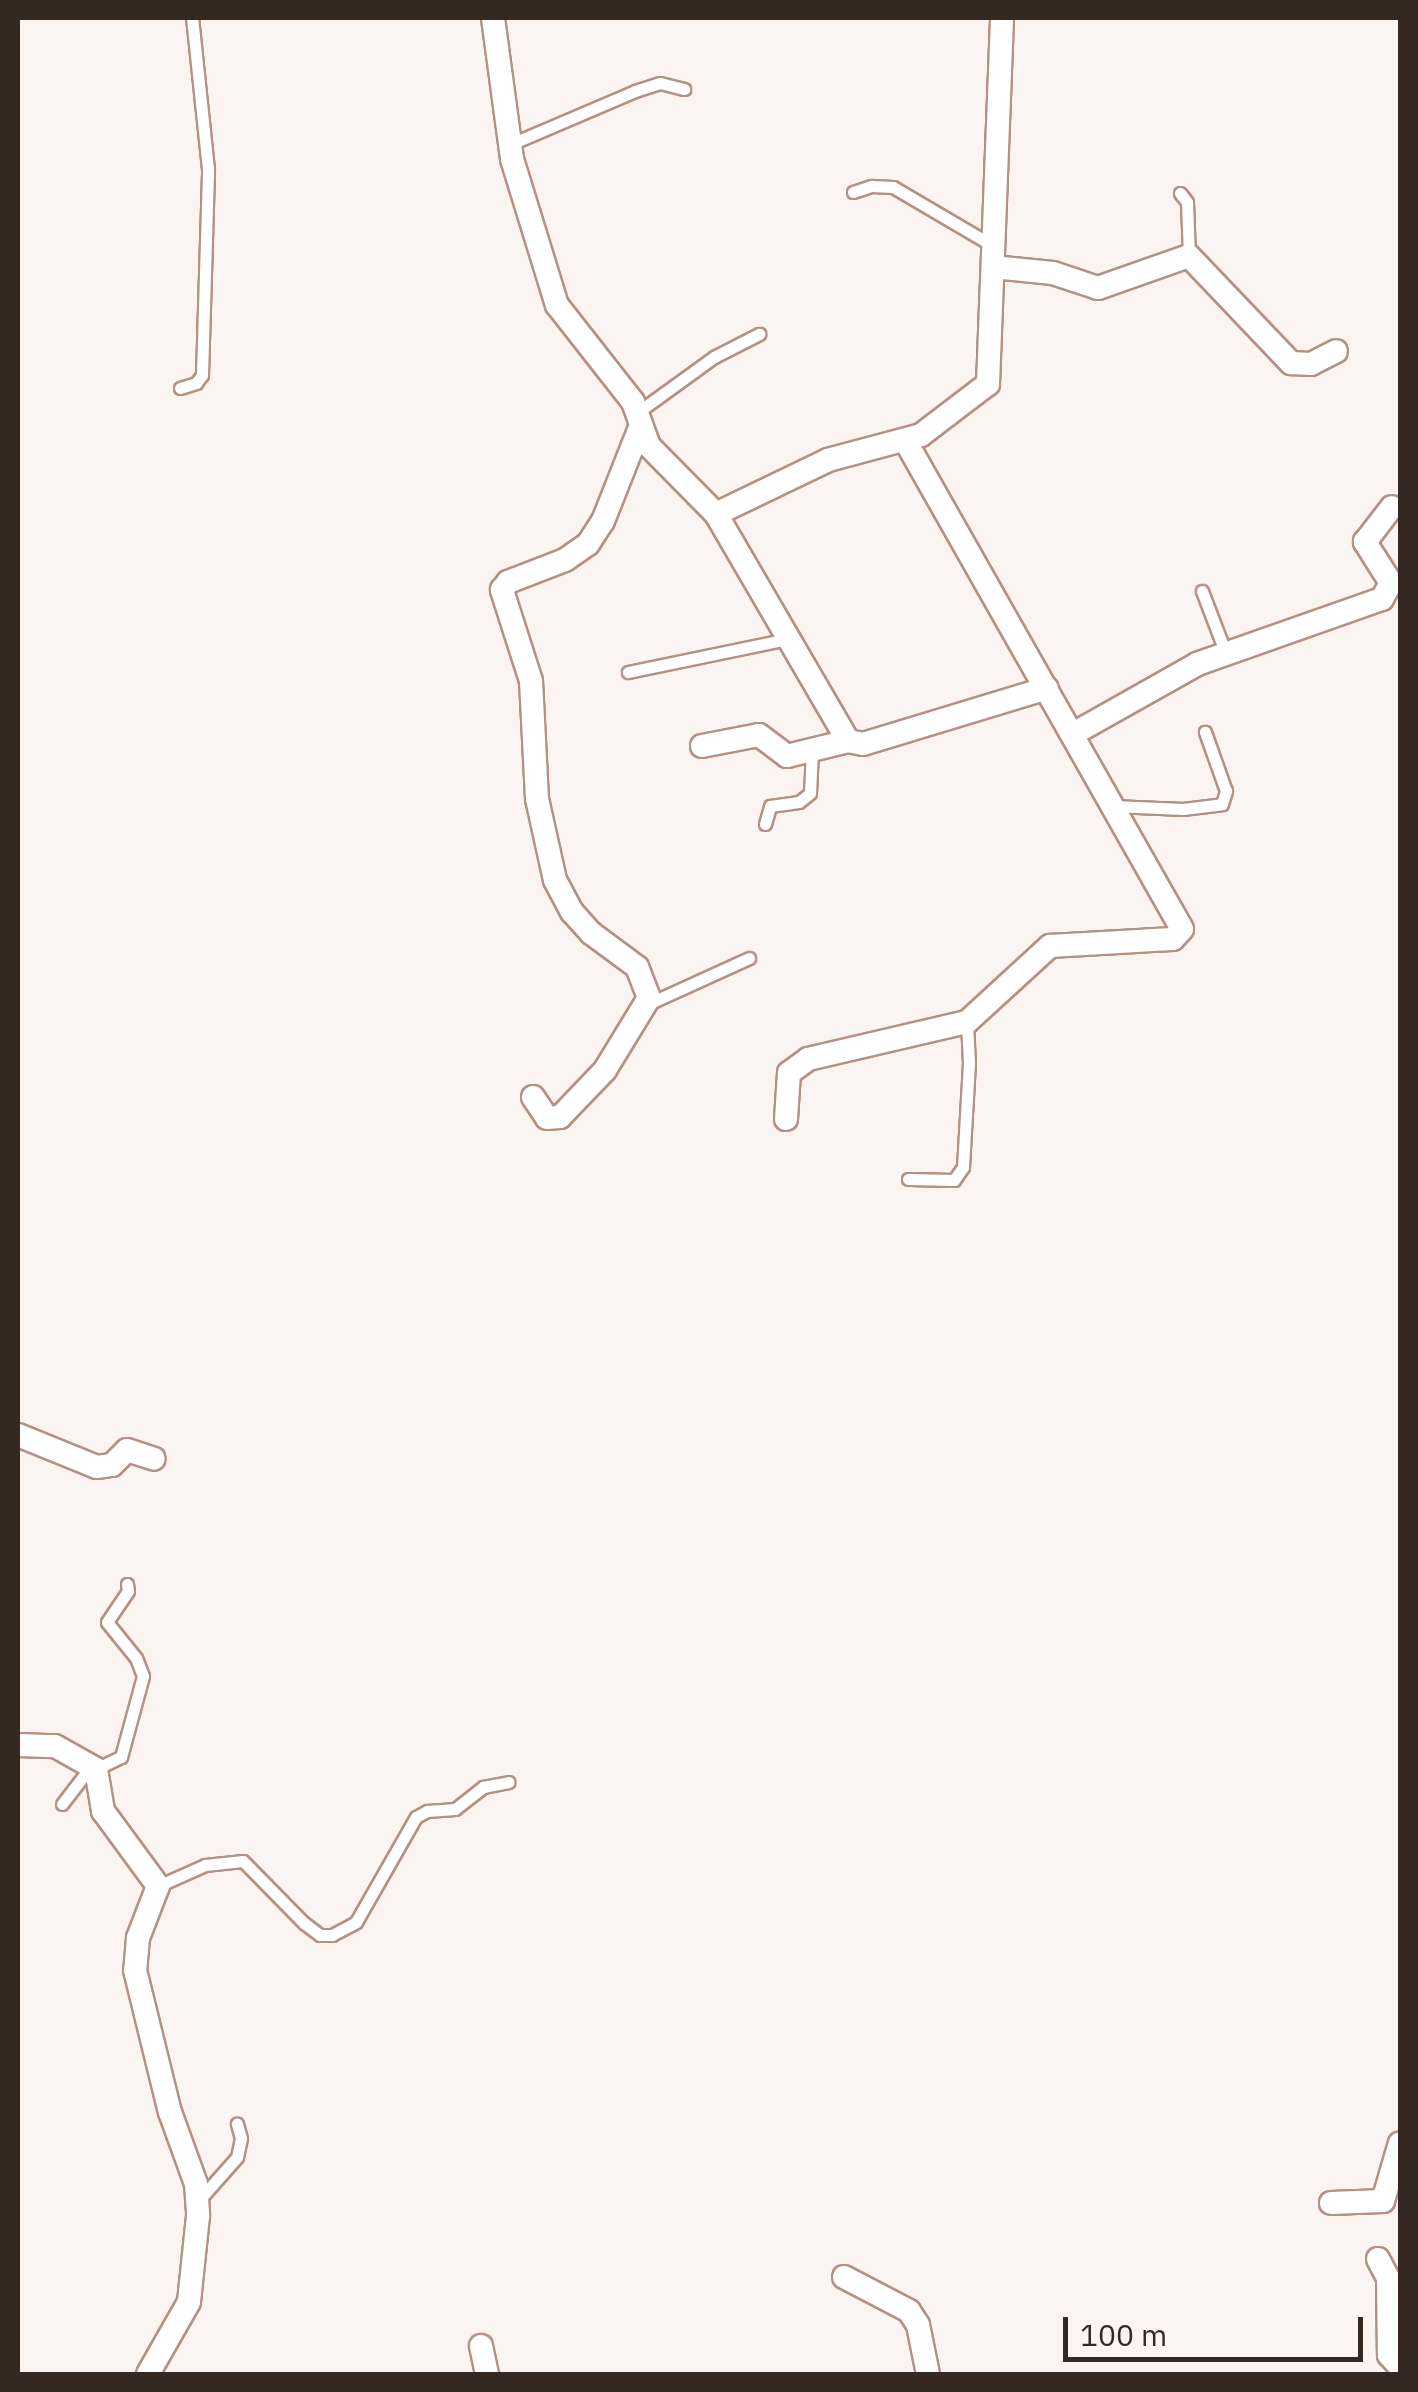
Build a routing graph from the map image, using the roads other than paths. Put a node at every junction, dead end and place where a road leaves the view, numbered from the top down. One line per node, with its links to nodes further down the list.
1 (192, 18): 12 (lane)
2 (493, 18): 5 (street)
3 (1002, 18): 9 (street)
4 (684, 89): 5 (lane)
5 (510, 144): 13 (street)
6 (853, 192): 9 (lane)
7 (1180, 193): 8 (lane)
8 (1190, 256): 9 (street); 11 (street)
9 (993, 257): 14 (street)
10 (759, 334): 13 (lane)
11 (1336, 352)
12 (180, 388)
13 (639, 418): 16 (street); 30 (street)
14 (906, 442): 16 (street); 21 (street)
15 (1392, 507): 19 (street)
16 (716, 514): 18 (street)
17 (1202, 591): 19 (lane)
18 (788, 638): 20 (lane); 24 (street)
19 (1226, 654): 23 (street)
20 (628, 672)
21 (1047, 688): 23 (street); 24 (street)
22 (1205, 732): 27 (lane)
23 (1072, 734): 27 (street)
24 (848, 741): 26 (street)
25 (702, 746): 26 (street)
26 (812, 750): 28 (lane)
27 (1113, 806): 31 (street)
28 (766, 824)
29 (748, 958): 30 (lane)
30 (648, 1004): 32 (street)
31 (967, 1022): 33 (street); 34 (lane)
32 (533, 1097)
33 (786, 1119)
34 (908, 1180)
35 (18, 1436): 36 (street)
36 (154, 1459)
37 (127, 1584): 39 (lane)
38 (18, 1744): 39 (street)
39 (94, 1767): 41 (lane); 42 (street)
40 (509, 1782): 42 (lane)
41 (62, 1804)
42 (158, 1886): 45 (street)
43 (237, 2124): 45 (lane)
44 (1400, 2143): 46 (street)
45 (199, 2200): 51 (street)
46 (1332, 2202)
47 (1378, 2259): 50 (street)
48 (844, 2277): 53 (street)
49 (481, 2346): 52 (street)
50 (1400, 2367)
51 (148, 2374)
52 (486, 2374)
53 (928, 2374)

